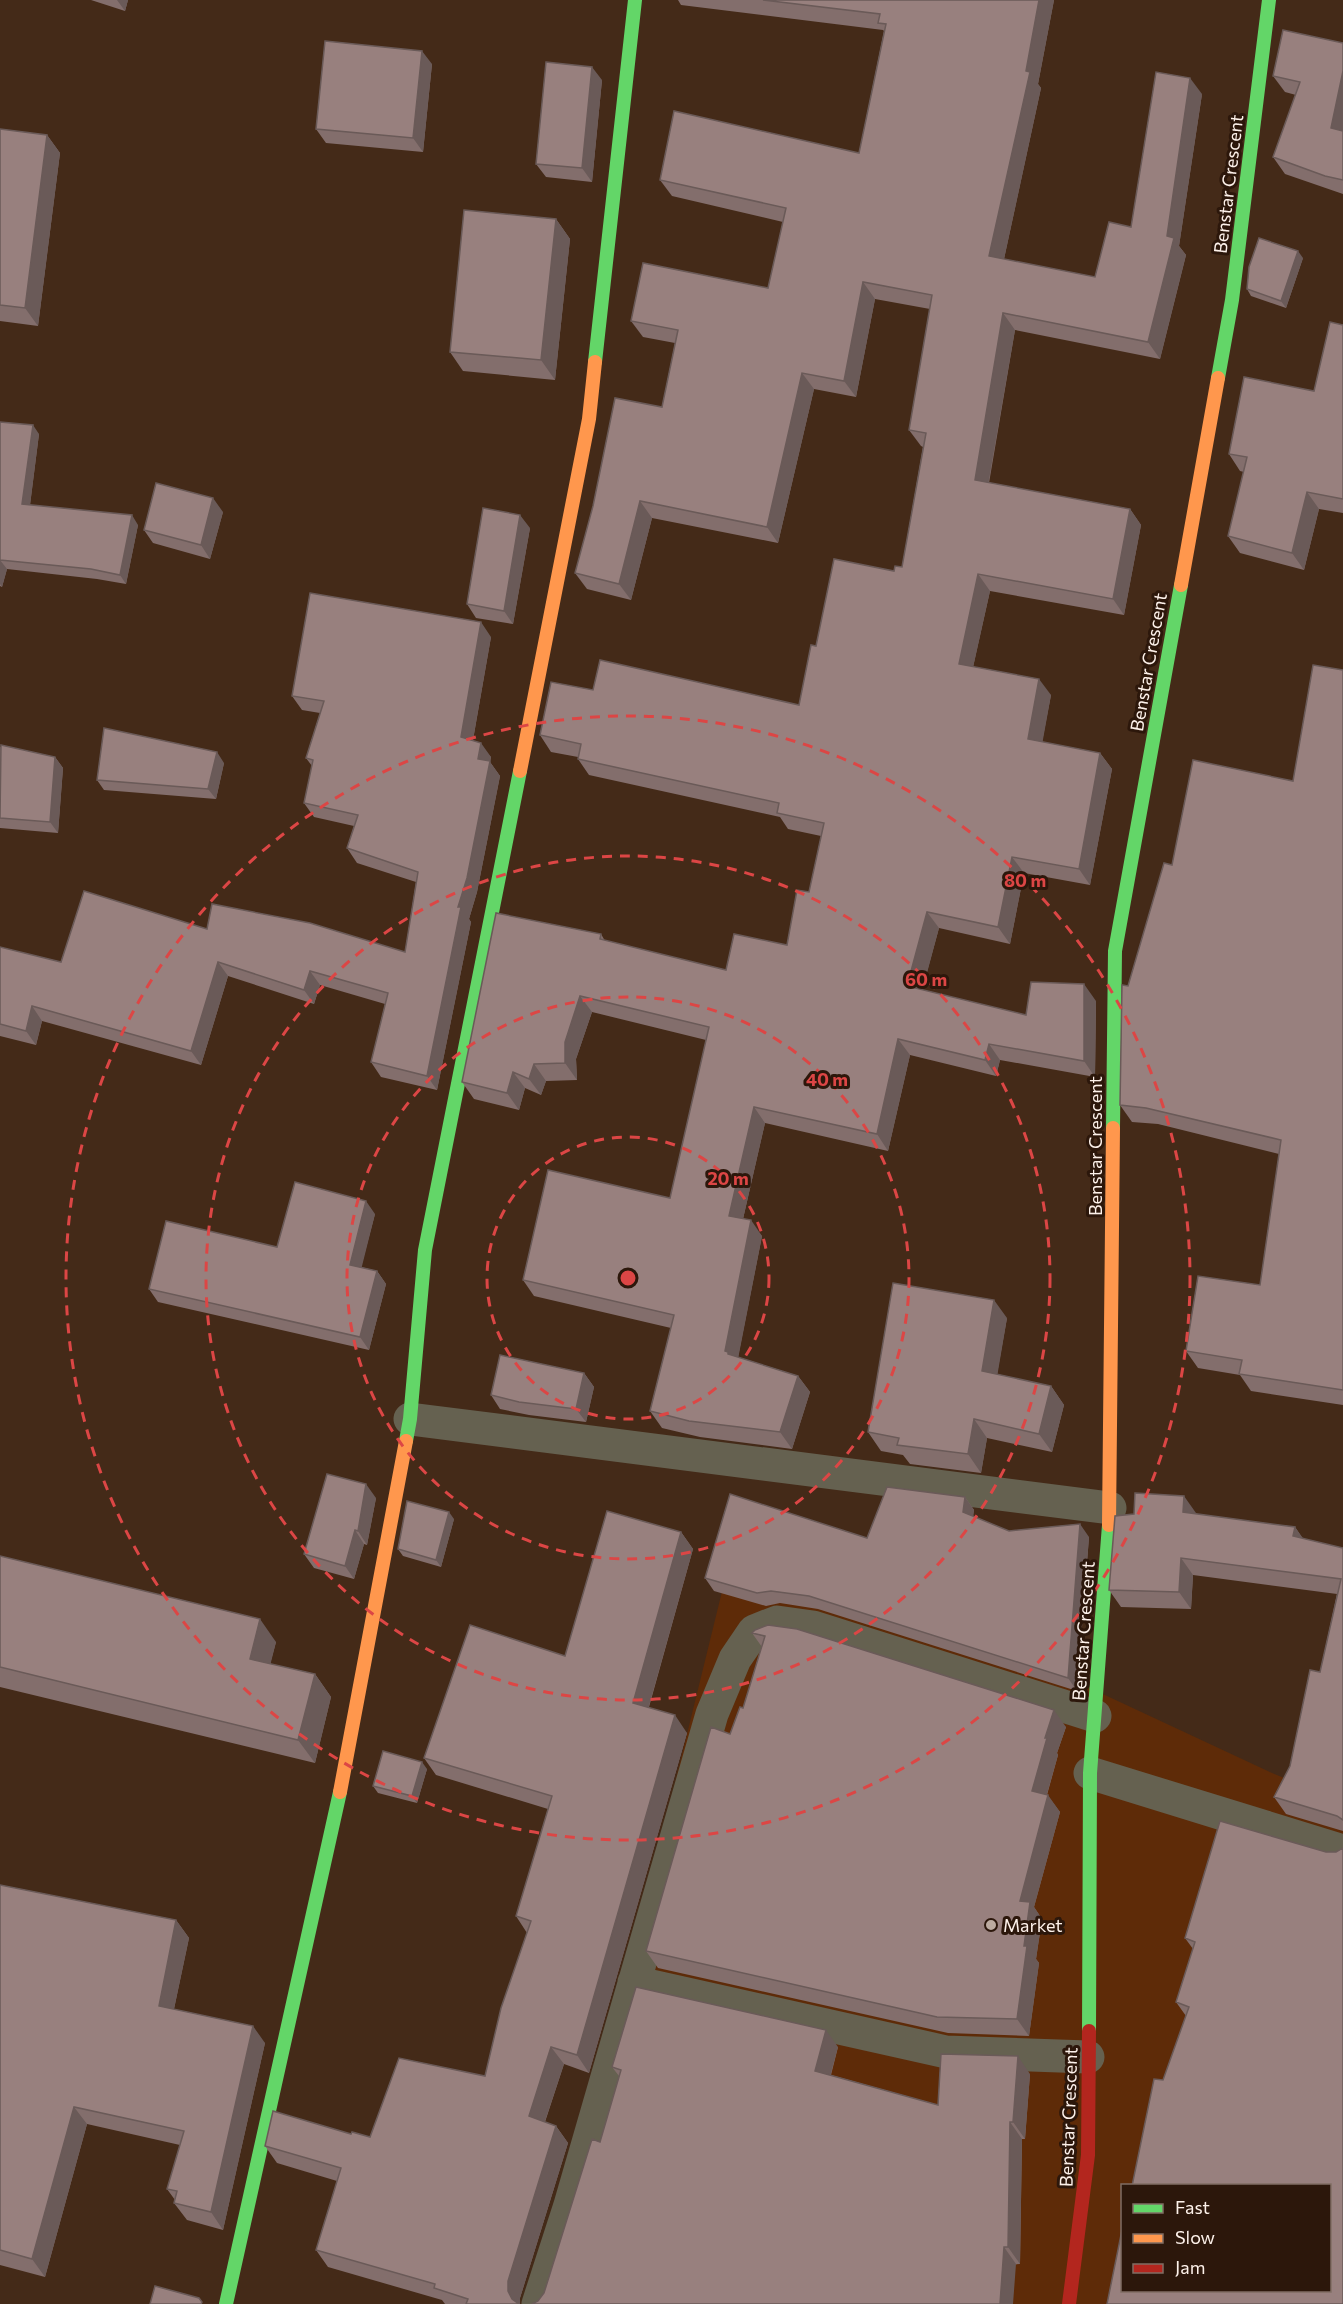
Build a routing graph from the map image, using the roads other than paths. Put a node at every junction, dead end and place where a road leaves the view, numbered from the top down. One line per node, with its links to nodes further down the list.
1 (635, 0): 3 (street)
2 (1269, 0): 4 (street, Benstar Crescent)
3 (410, 1419): 4 (street); 10 (street)
4 (1110, 1508): 5 (street, Benstar Crescent)
5 (1095, 1716): 6 (street, Benstar Crescent); 8 (street)
6 (1090, 1773): 7 (street); 9 (street, Benstar Crescent)
7 (1343, 1851)
8 (634, 1983): 9 (street); 11 (street)
9 (1089, 2057): 12 (street, Benstar Crescent)
10 (226, 2304)
11 (538, 2304)
12 (1069, 2304)

